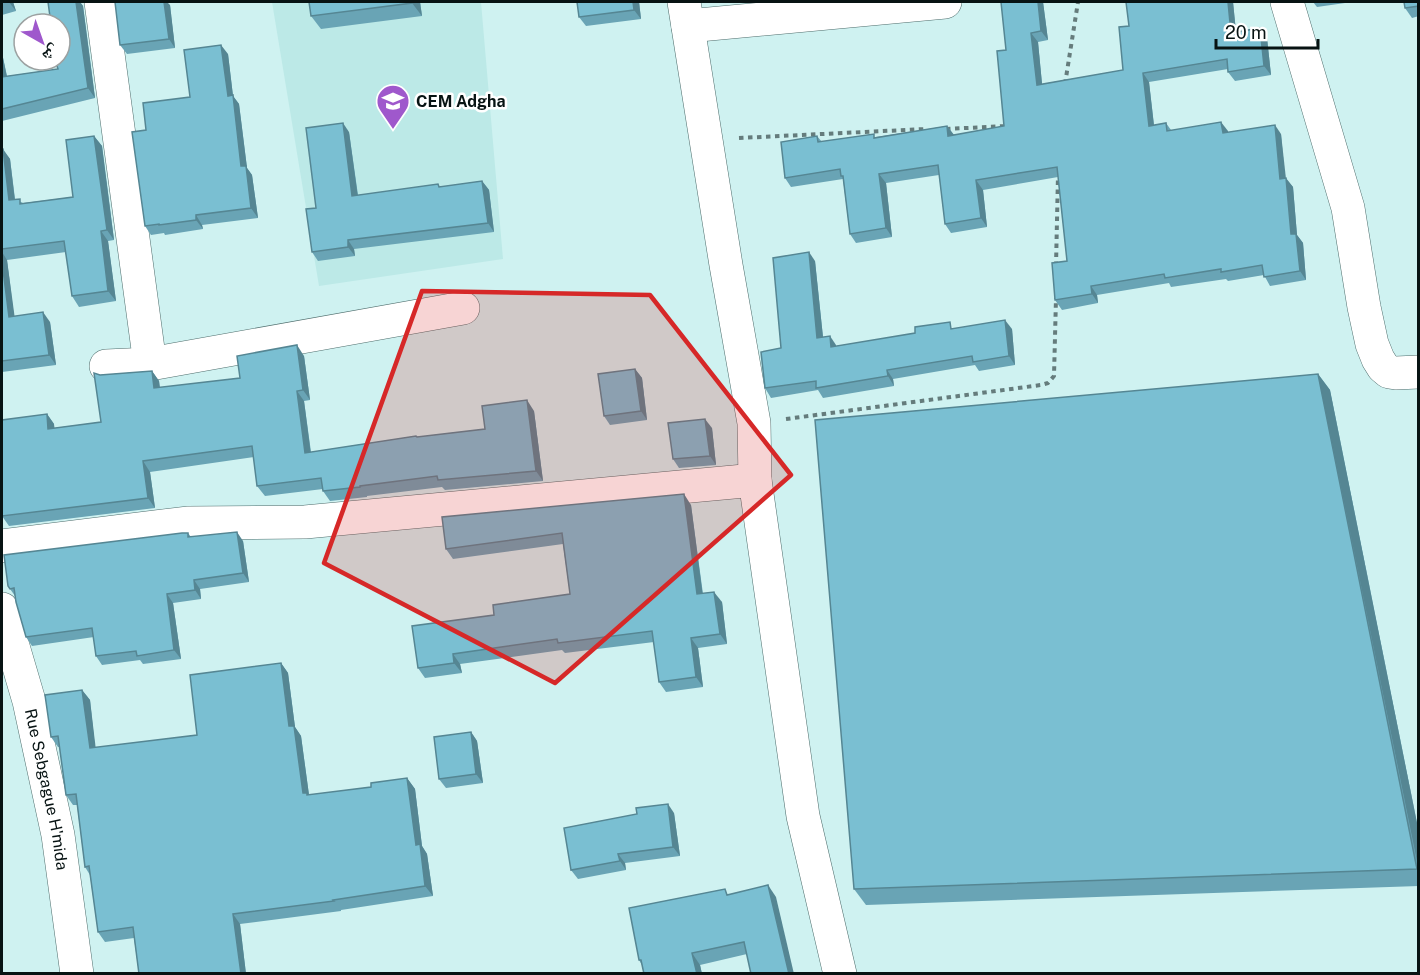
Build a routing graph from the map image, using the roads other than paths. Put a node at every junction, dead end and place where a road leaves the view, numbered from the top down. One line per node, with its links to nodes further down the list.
1 (101, 2): 6 (street)
2 (945, 2): 4 (street)
3 (1287, 2): 8 (street)
4 (686, 14): 9 (street)
5 (464, 308): 6 (street)
6 (150, 364): 7 (street)
7 (106, 366)
8 (1419, 372)
9 (755, 480): 10 (street); 13 (street)
10 (2, 546)
11 (2, 609): 12 (street, Rue Sebgague H'mida)
12 (77, 974)
13 (840, 974)

